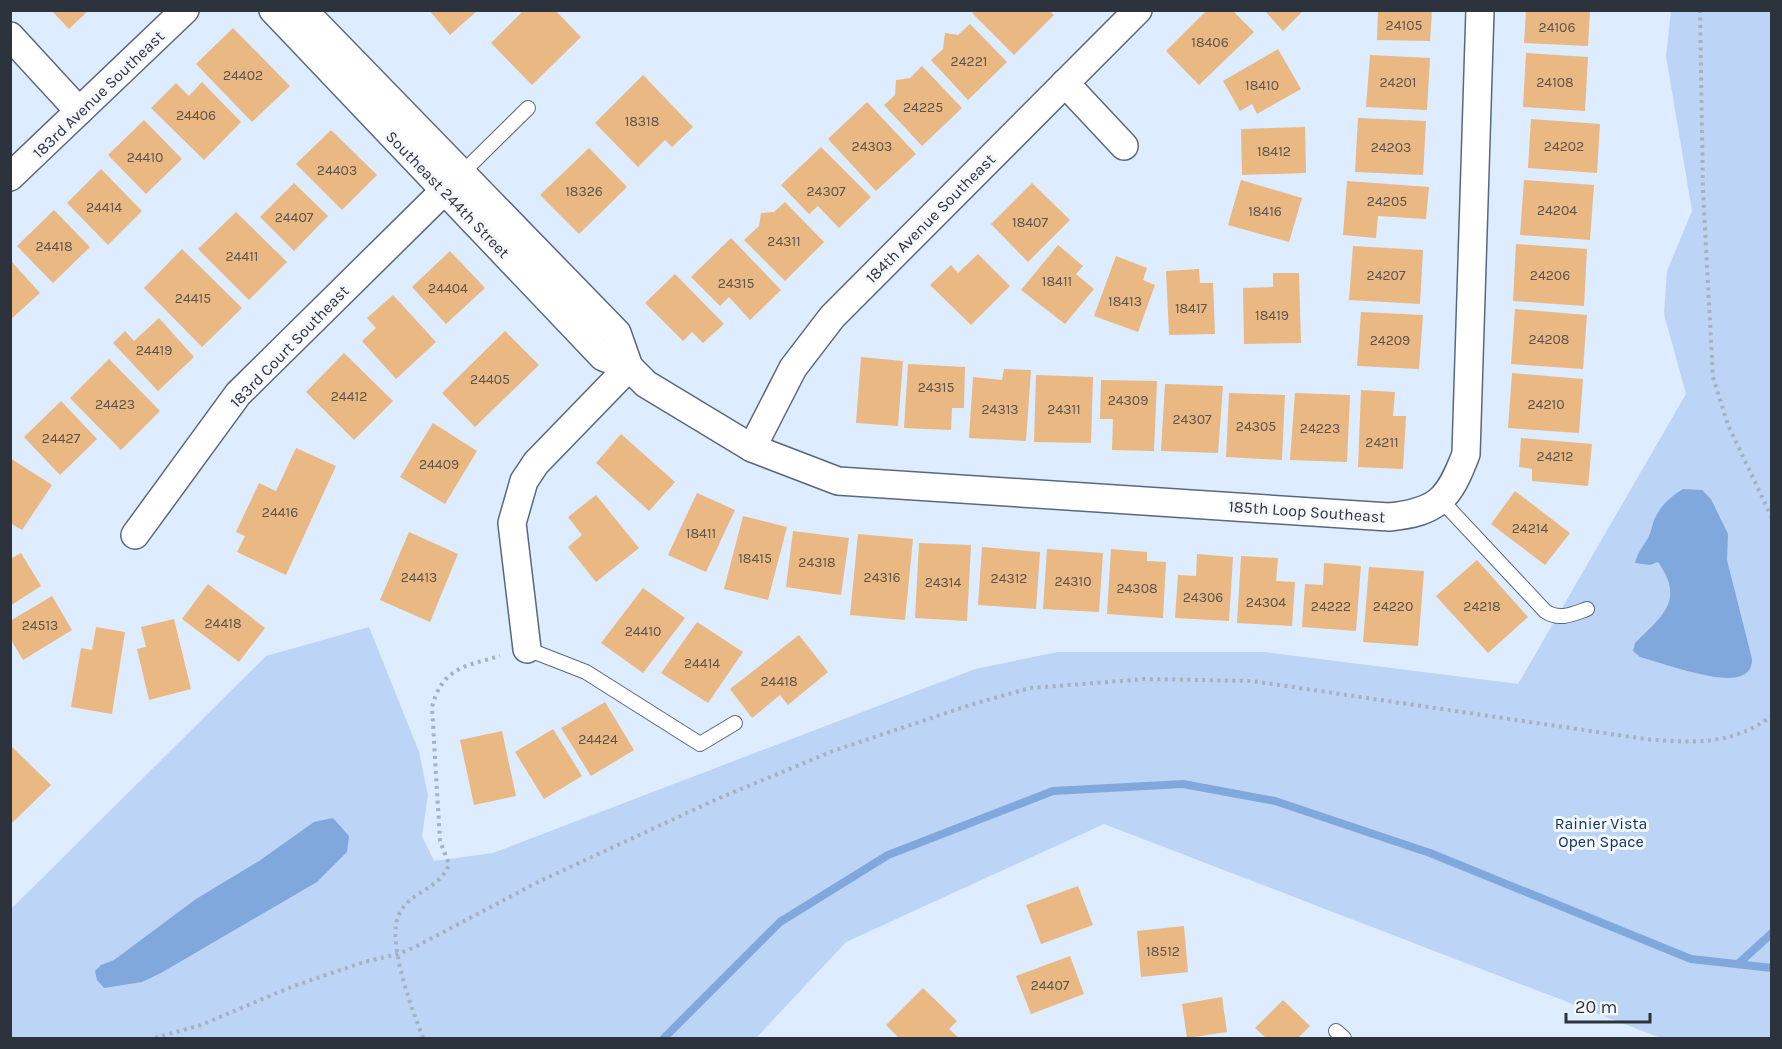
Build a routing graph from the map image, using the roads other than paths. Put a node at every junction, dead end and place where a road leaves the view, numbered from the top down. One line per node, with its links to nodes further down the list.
1 (185, 10): 9 (street, 183rd Avenue Southeast)
2 (273, 10): 12 (street, Southeast 244th Street)
3 (303, 10): 12 (street, Southeast 244th Street)
4 (1138, 10): 7 (street, 184th Avenue Southeast)
5 (1480, 10): 15 (street)
6 (10, 36): 9 (street)
7 (1065, 83): 10 (street); 14 (street, 184th Avenue Southeast)
8 (528, 108): 12 (lane)
9 (79, 111): 11 (street, 183rd Avenue Southeast)
10 (1124, 146)
11 (10, 177)
12 (453, 182): 13 (street, Southeast 244th Street); 16 (street, 183rd Court Southeast)
13 (629, 367): 14 (street, Southeast 244th Street); 18 (street)
14 (752, 448): 15 (street, 185th Loop Southeast)
15 (1442, 500): 17 (lane)
16 (135, 535)
17 (1587, 609)
18 (527, 649): 19 (lane)
19 (735, 723)

